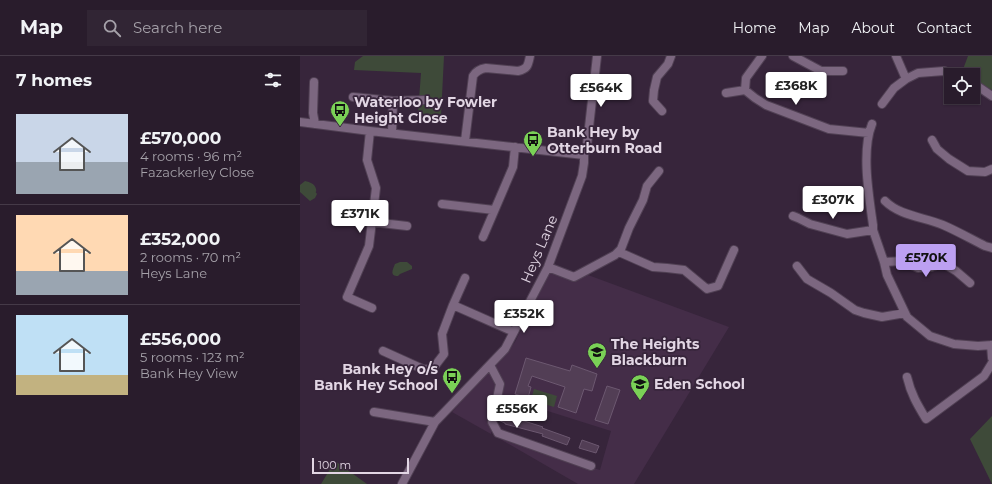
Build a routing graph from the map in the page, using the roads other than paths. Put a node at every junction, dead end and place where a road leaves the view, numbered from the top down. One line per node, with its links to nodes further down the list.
1 (530, 56): 27 (street)
2 (597, 56): 29 (street, Heys Lane)
3 (671, 56): 19 (street)
4 (762, 56): 12 (street)
5 (793, 56): 7 (street)
6 (896, 56): 9 (street)
7 (843, 71)
8 (944, 71): 9 (street)
9 (906, 79): 18 (street)
10 (314, 82): 21 (street)
11 (980, 88): 14 (street)
12 (745, 90): 13 (street); 25 (street)
13 (726, 93)
14 (992, 96)
15 (354, 97): 17 (street)
16 (426, 100): 17 (street)
17 (393, 101): 24 (street)
18 (882, 104)
19 (662, 111)
20 (300, 122): 21 (street)
21 (315, 124): 23 (street)
22 (872, 124): 25 (street)
23 (370, 131): 24 (street); 36 (street)
24 (392, 133): 27 (street)
25 (869, 133): 38 (street)
26 (932, 140): 30 (street)
27 (465, 141): 28 (street)
28 (515, 147): 29 (street); 34 (street)
29 (584, 155): 45 (street, Heys Lane)
30 (992, 169)
31 (659, 171): 42 (street)
32 (885, 201): 40 (street)
33 (442, 204): 34 (street)
34 (494, 210): 39 (street)
35 (793, 216): 38 (street)
36 (372, 222): 37 (street); 49 (street)
37 (407, 226)
38 (873, 230): 43 (street)
39 (483, 237)
40 (992, 248)
41 (734, 250): 42 (street)
42 (619, 252): 45 (street)
43 (884, 262): 47 (street); 50 (street)
44 (797, 266): 50 (street)
45 (548, 267): 51 (street, Heys Lane)
46 (466, 278): 48 (street)
47 (970, 283)
48 (453, 305): 51 (street); 53 (street)
49 (372, 308)
50 (905, 312): 52 (street)
51 (514, 332): 56 (street, Heys Lane)
52 (991, 345): 54 (street)
53 (383, 352)
54 (992, 358)
55 (992, 363): 57 (street)
56 (490, 365): 59 (street, Heys Lane); 60 (street)
57 (907, 377)
58 (374, 412): 59 (street)
59 (435, 422): 61 (street, Heys Lane)
60 (591, 466)
61 (402, 484)

